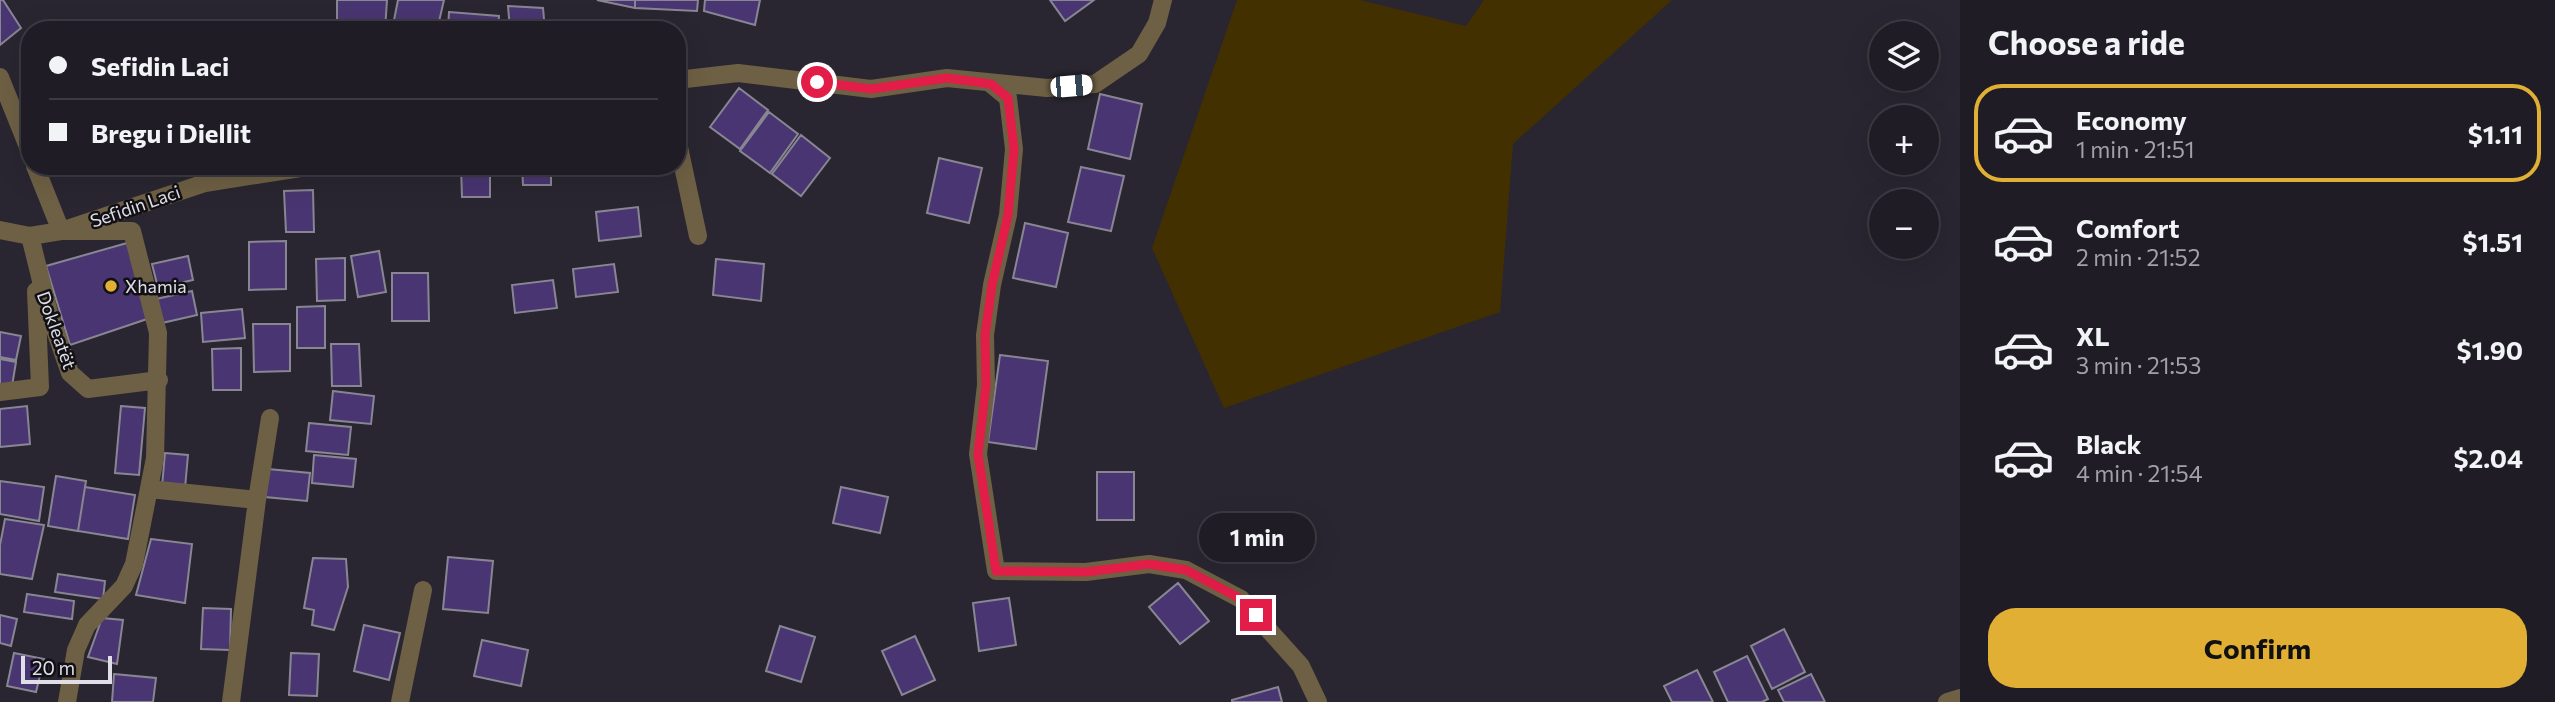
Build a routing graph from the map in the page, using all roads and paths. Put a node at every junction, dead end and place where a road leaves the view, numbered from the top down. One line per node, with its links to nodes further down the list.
1 (1163, 0): 4 (street)
2 (0, 77): 5 (street)
3 (686, 79): 4 (street)
4 (991, 84): 24 (street)
5 (21, 130)
6 (39, 175): 10 (street)
7 (256, 175): 10 (street, Sefidin Laci)
8 (685, 175): 12 (street)
9 (0, 230): 11 (street, Sefidin Laci)
10 (61, 231): 11 (street, Sefidin Laci); 14 (street)
11 (30, 236): 13 (street, Dokleatët)
12 (698, 236)
13 (37, 273): 14 (street, Dokleatët); 15 (street)
14 (159, 380): 17 (street)
15 (0, 392)
16 (270, 418): 18 (street)
17 (149, 489): 18 (street); 21 (street)
18 (257, 500): 22 (street)
19 (423, 590): 23 (street)
20 (1960, 698): 25 (street)
21 (67, 702)
22 (231, 702)
23 (400, 702)
24 (1318, 702)
25 (1947, 702)

